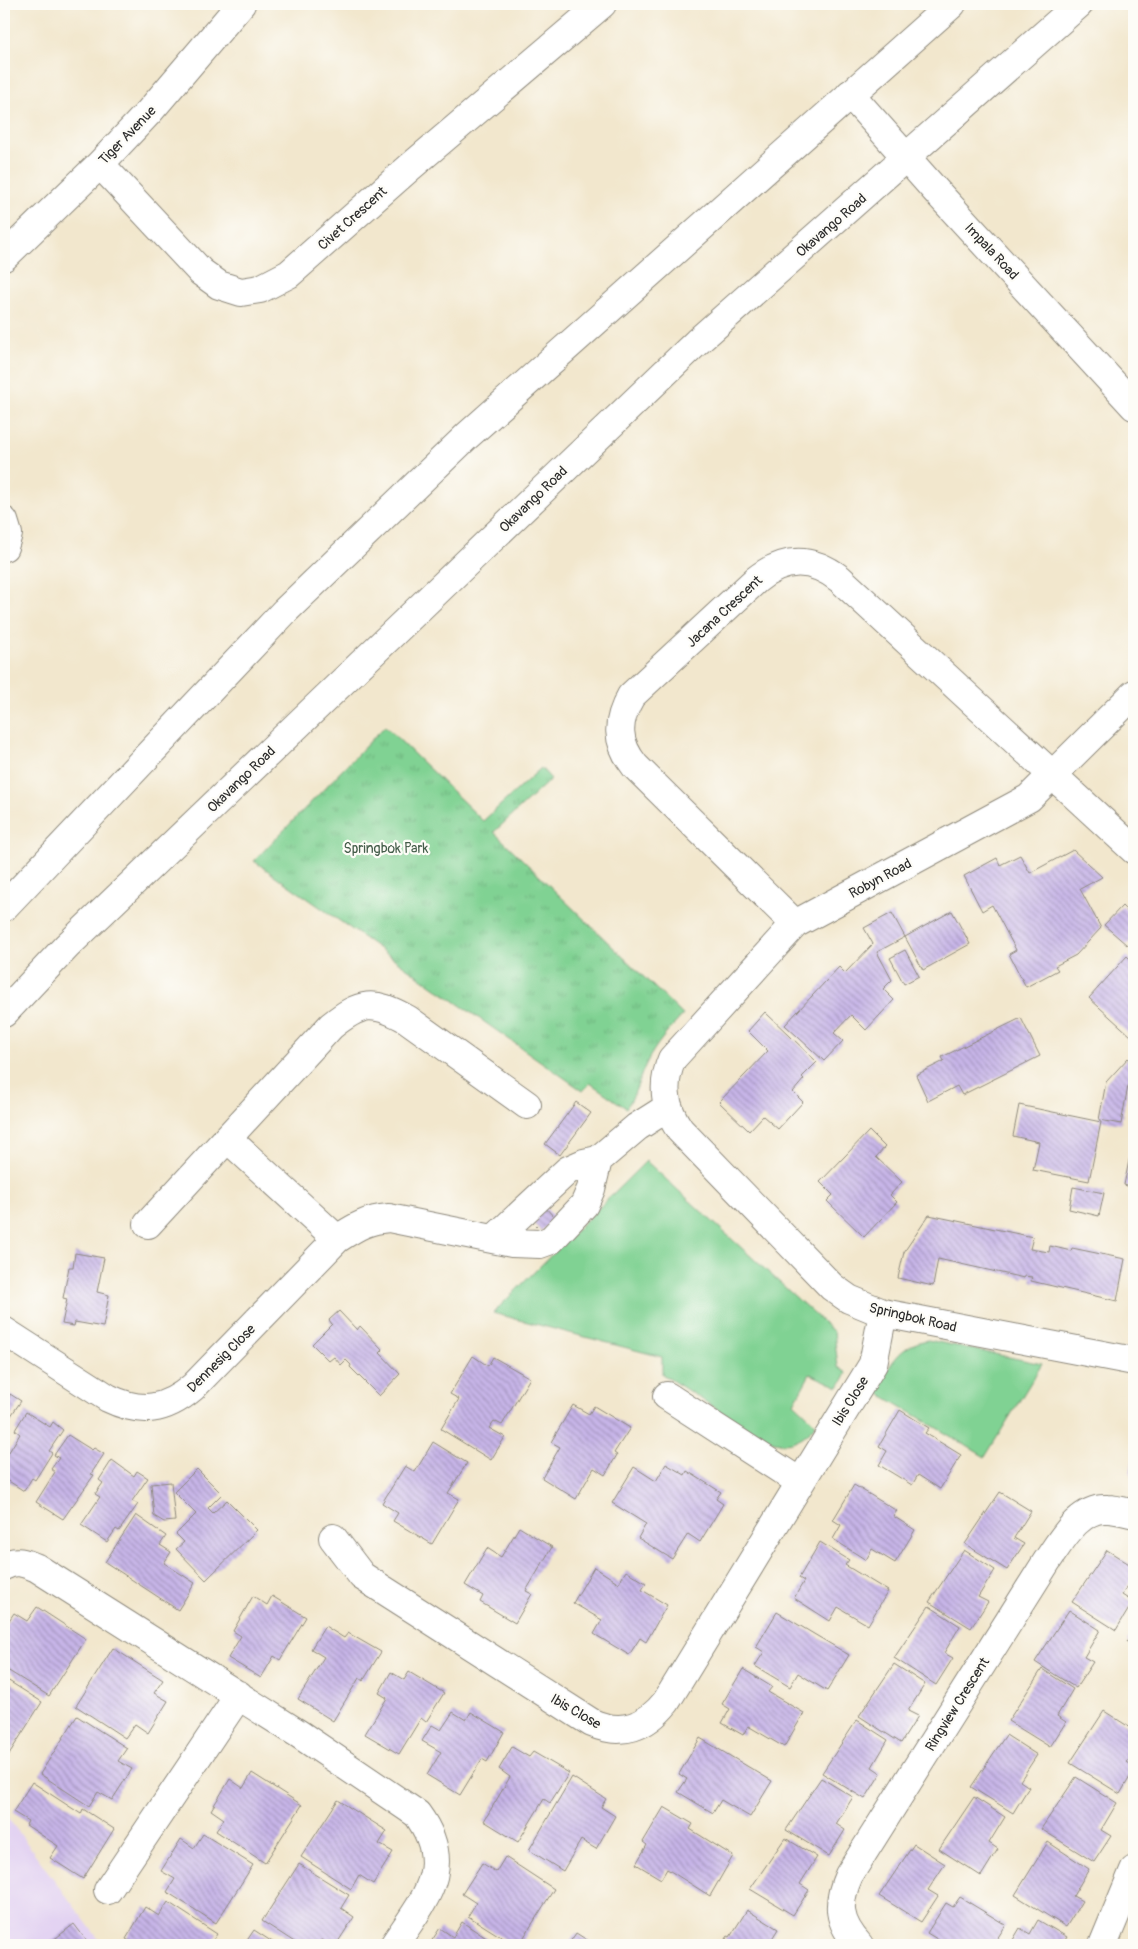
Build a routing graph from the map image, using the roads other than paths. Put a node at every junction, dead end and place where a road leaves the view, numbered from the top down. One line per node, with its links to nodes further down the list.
1 (241, 4): 7 (street, Tiger Avenue)
2 (602, 4): 7 (street, Civet Crescent)
3 (952, 4): 5 (street)
4 (1079, 4): 6 (street, Okavango Road)
5 (850, 94): 6 (street, Impala Road); 15 (street)
6 (907, 158): 9 (street, Impala Road); 17 (street, Okavango Road)
7 (100, 164): 8 (street, Tiger Avenue)
8 (4, 257)
9 (1134, 406)
10 (4, 522): 11 (street)
11 (4, 547)
12 (1134, 694): 13 (street, Robyn Road)
13 (1053, 775): 14 (street, Jacana Crescent); 16 (street, Robyn Road); 16 (street, Jacana Crescent)
14 (1134, 850)
15 (4, 907)
16 (796, 924): 18 (street, Robyn Road)
17 (4, 1013)
18 (666, 1102): 21 (street); 25 (street, Springbok Road)
19 (527, 1105): 20 (street)
20 (228, 1139): 22 (street); 24 (street)
21 (598, 1160): 23 (street); 23 (street, Dennesig Close)
22 (148, 1224)
23 (494, 1239): 24 (street, Dennesig Close)
24 (337, 1240): 26 (street, Dennesig Close)
25 (883, 1313): 27 (street, Springbok Road); 29 (street, Ibis Close)
26 (4, 1331)
27 (1134, 1361)
28 (667, 1396): 29 (street)
29 (800, 1482): 31 (street, Ibis Close)
30 (1134, 1514): 37 (street, Ringview Crescent)
31 (333, 1538)
32 (4, 1566): 33 (street)
33 (238, 1695): 35 (street); 36 (street)
34 (1134, 1870): 38 (street)
35 (108, 1890)
36 (394, 1945)
37 (860, 1945)
38 (1103, 1945)

